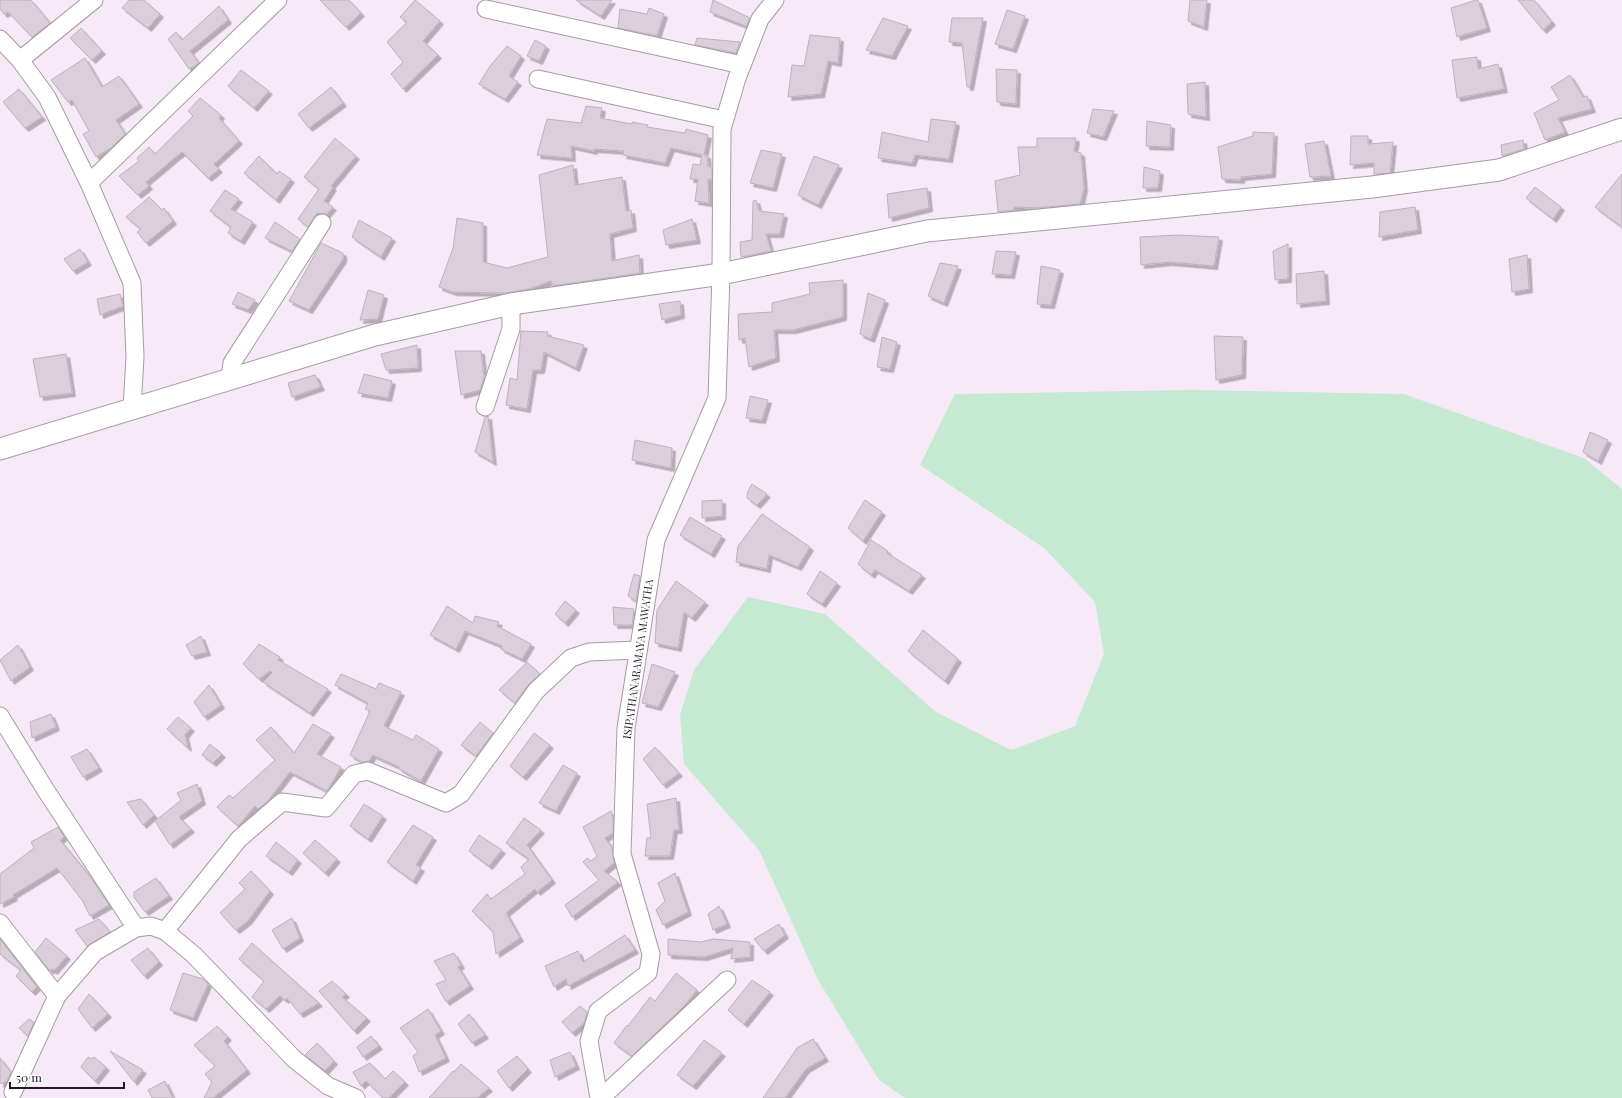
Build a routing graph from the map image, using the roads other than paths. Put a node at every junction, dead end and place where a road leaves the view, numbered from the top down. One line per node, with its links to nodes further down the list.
1 (94, 0): 6 (street)
2 (278, 0): 11 (street)
3 (774, 0): 7 (street, ISIPATHANARAMAYA MAWATHA)
4 (486, 9): 7 (street)
5 (0, 39): 6 (street)
6 (20, 60): 11 (street)
7 (742, 66): 9 (street, ISIPATHANARAMAYA MAWATHA)
8 (538, 79): 9 (street)
9 (724, 120): 13 (street, ISIPATHANARAMAYA MAWATHA)
10 (1622, 129): 13 (street)
11 (89, 183): 17 (street)
12 (322, 223): 15 (street)
13 (722, 274): 14 (street); 19 (street, ISIPATHANARAMAYA MAWATHA)
14 (511, 304): 15 (street); 16 (street)
15 (230, 379): 17 (street)
16 (485, 407)
17 (132, 409): 18 (street)
18 (0, 449)
19 (638, 650): 23 (street); 28 (street, ISIPATHANARAMAYA MAWATHA)
20 (0, 716): 22 (street)
21 (0, 924): 25 (street)
22 (136, 928): 23 (street); 25 (street)
23 (165, 931): 27 (street)
24 (727, 980): 28 (street)
25 (57, 996): 26 (street)
26 (13, 1092)
27 (356, 1098)
28 (600, 1098)

